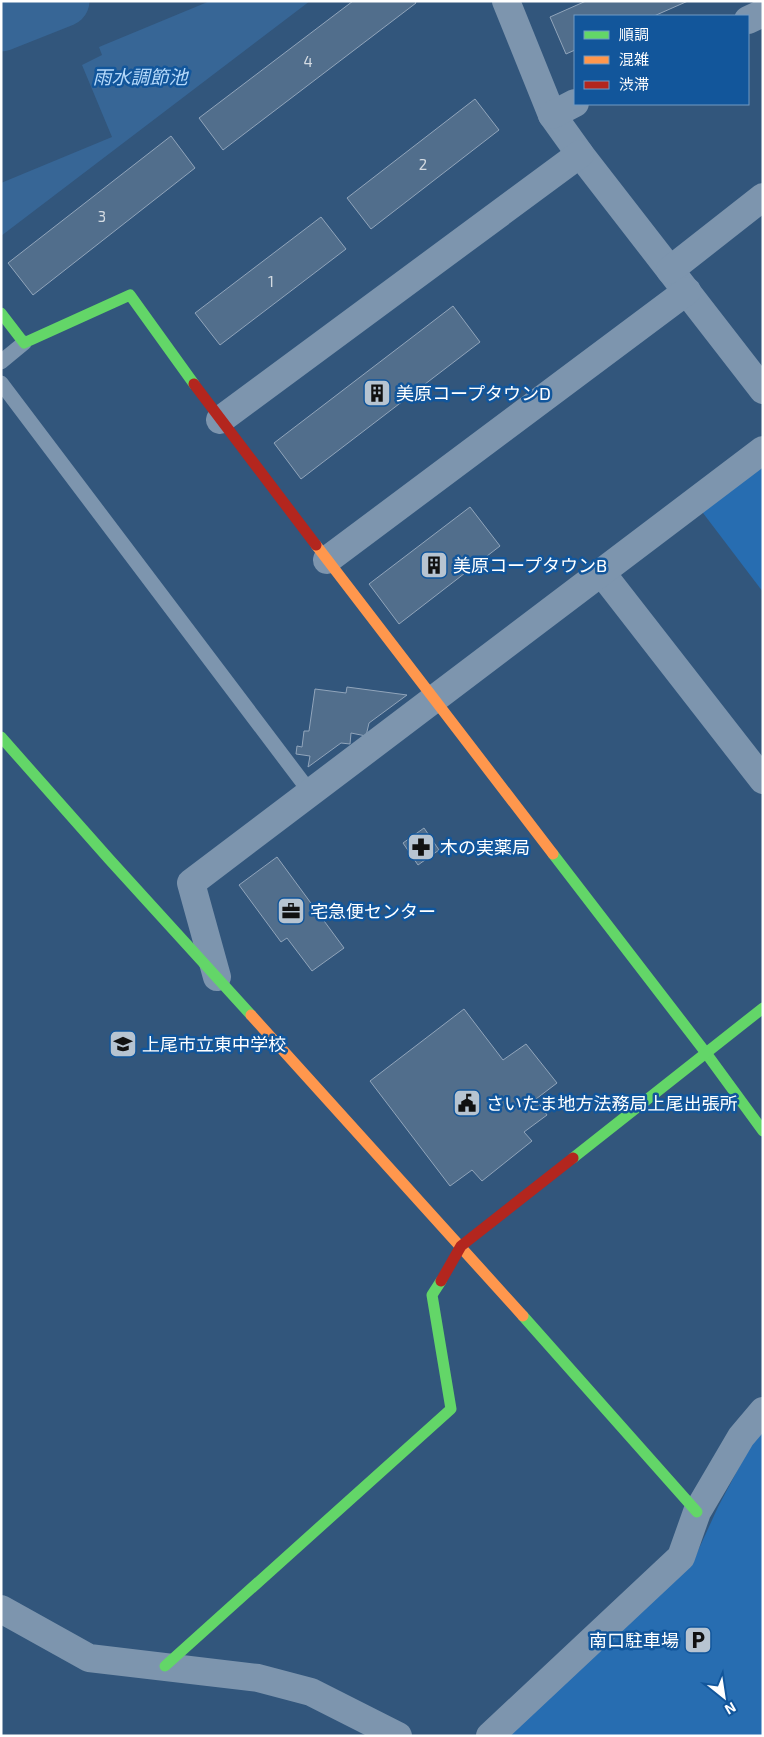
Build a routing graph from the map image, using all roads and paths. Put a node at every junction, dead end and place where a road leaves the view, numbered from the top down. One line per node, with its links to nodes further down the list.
1 (506, 1): 4 (street)
2 (763, 13): 3 (street)
3 (749, 20)
4 (564, 109): 5 (street)
5 (580, 154): 7 (street); 13 (street)
6 (763, 198): 7 (street)
7 (678, 281): 12 (street); 15 (street)
8 (1, 313): 9 (street)
9 (24, 343): 10 (lane); 13 (street)
10 (1, 362)
11 (1, 383): 20 (lane)
12 (763, 390)
13 (220, 420): 15 (street)
14 (763, 450): 16 (street)
15 (327, 560): 17 (street)
16 (601, 572): 17 (street); 19 (street)
17 (434, 698): 20 (street); 23 (street)
18 (1, 736): 21 (street)
19 (757, 762)
20 (310, 792): 21 (street)
21 (217, 977): 25 (street)
22 (763, 1008): 23 (street)
23 (706, 1053): 24 (street); 25 (street)
24 (763, 1131)
25 (461, 1246): 27 (street); 29 (street)
26 (763, 1411): 27 (street)
27 (696, 1512): 31 (street)
28 (1, 1609): 29 (street)
29 (165, 1666): 30 (street)
30 (398, 1736)
31 (490, 1736)

